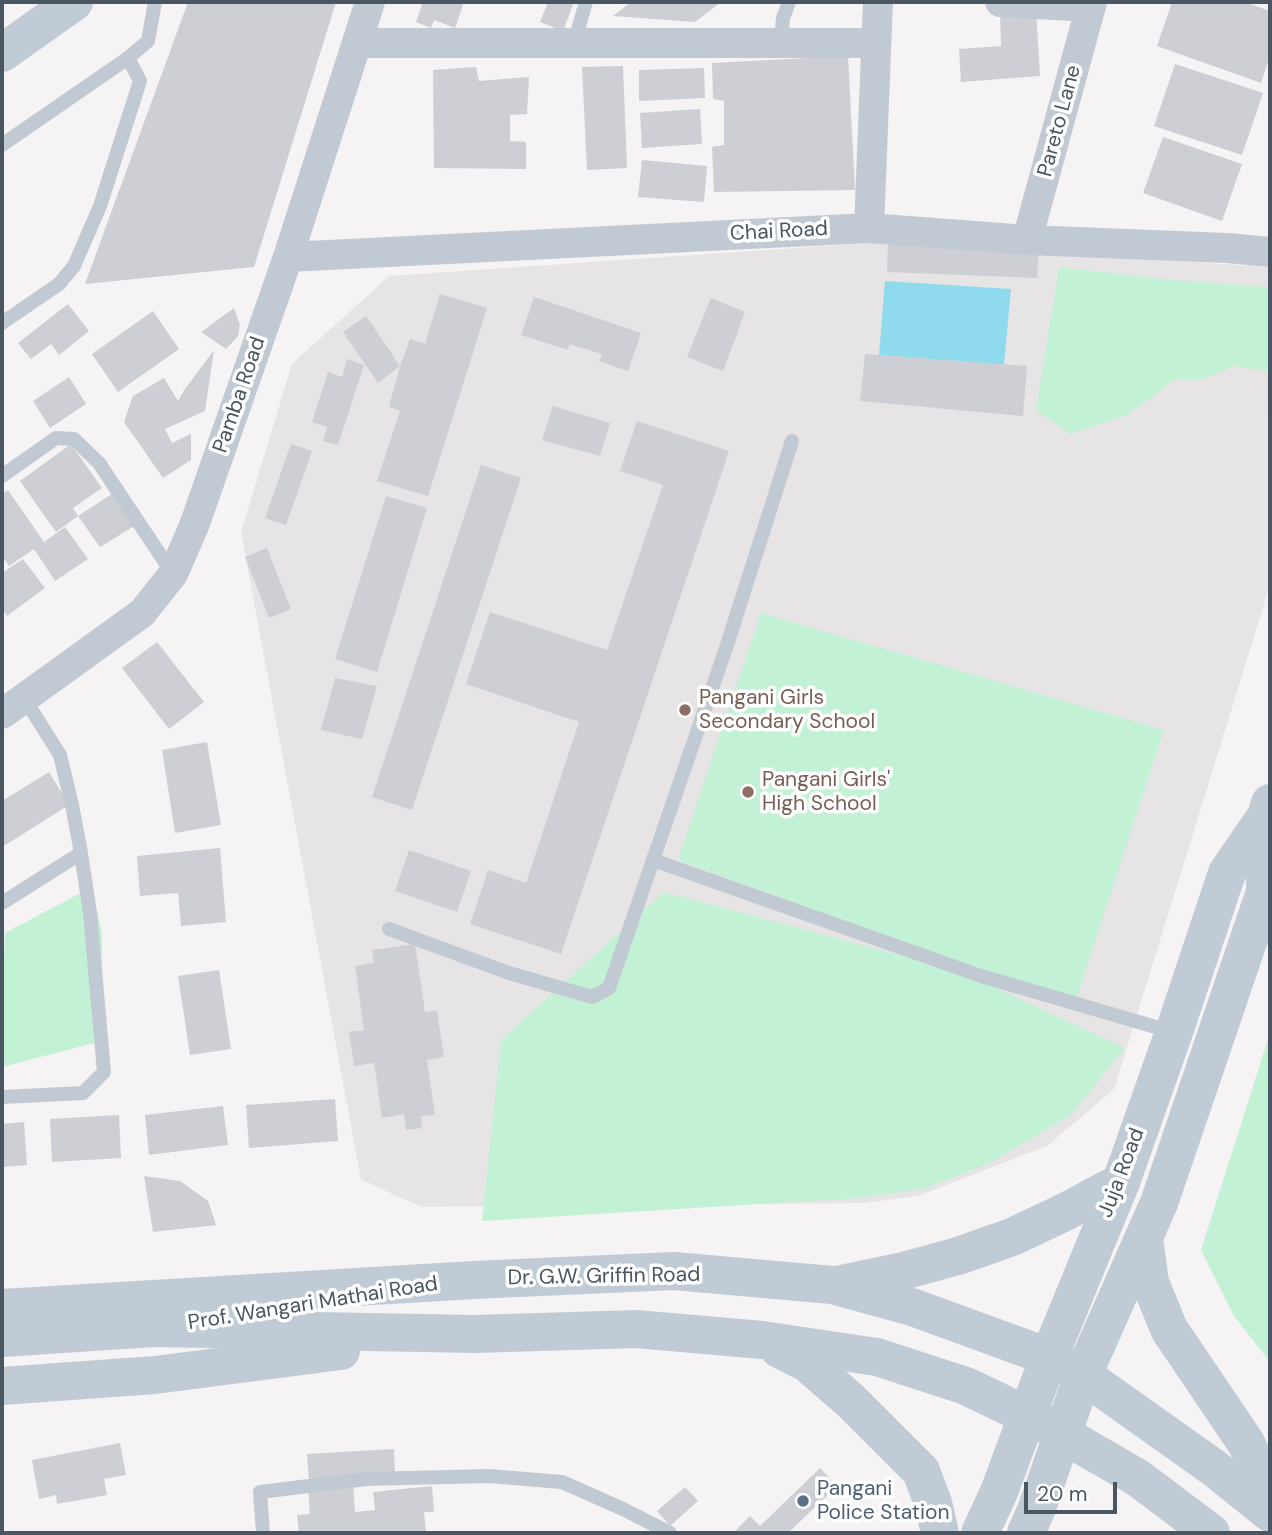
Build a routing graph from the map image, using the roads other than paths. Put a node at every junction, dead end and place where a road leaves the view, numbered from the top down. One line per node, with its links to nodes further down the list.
1 (74, 2): 13 (main road)
2 (155, 2): 14 (lane)
3 (370, 2): 9 (street, Pamba Road)
4 (586, 2): 10 (lane)
5 (789, 2): 11 (lane)
6 (878, 2): 12 (street)
7 (1000, 2): 8 (street)
8 (1091, 4): 17 (street, Pareto Lane)
9 (357, 43): 10 (street); 19 (street, Pamba Road)
10 (574, 43): 11 (street)
11 (781, 43): 12 (street)
12 (876, 43): 16 (street)
13 (2, 53)
14 (128, 58): 15 (lane); 20 (lane)
15 (2, 145)
16 (869, 228): 17 (street, Chai Road); 19 (street, Chai Road)
17 (1027, 240): 18 (street, Chai Road)
18 (1270, 252)
19 (288, 257): 23 (street, Pamba Road)
20 (2, 323)
21 (792, 441): 27 (lane)
22 (2, 476): 23 (lane)
23 (173, 574): 24 (street, Pamba Road)
24 (13, 706): 26 (lane)
25 (1268, 810): 30 (main road, Juja Road); 33 (main road, Juja Road)
26 (81, 853): 28 (lane); 31 (lane)
27 (653, 860): 29 (lane); 30 (lane)
28 (2, 903)
29 (389, 929)
30 (1174, 1032): 32 (main road, Juja Road)
31 (2, 1097)
32 (1121, 1182): 35 (main road); 41 (main road, Juja Road)
33 (1144, 1239): 42 (main road, Juja Road); 46 (main road)
34 (474, 1280): 35 (main road, Dr. G.W. Griffin Road); 36 (main road, Dr. G.W. Griffin Road); 37 (main road, Prof. Wangari Mathai Road)
35 (832, 1285): 41 (main road, Dr. G.W. Griffin Road)
36 (2, 1308)
37 (153, 1328): 38 (main road); 39 (main road)
38 (475, 1334): 40 (main road); 43 (main road)
39 (2, 1338)
40 (762, 1340): 44 (main road); 51 (main road)
41 (1049, 1357): 42 (main road, Dr. G.W. Griffin Road); 44 (main road, Juja Road)
42 (1083, 1374): 45 (main road, Juja Road); 47 (main road, Dr. G.W. Griffin Road)
43 (2, 1387)
44 (1028, 1416): 45 (main road); 52 (main road, Juja Road)
45 (1062, 1434): 53 (main road, Juja Road); 54 (main road)
46 (1270, 1492)
47 (1270, 1513)
48 (647, 1528): 49 (lane); 50 (lane)
49 (263, 1533)
50 (670, 1533)
51 (940, 1533)
52 (980, 1533)
53 (1026, 1533)
54 (1211, 1533)

